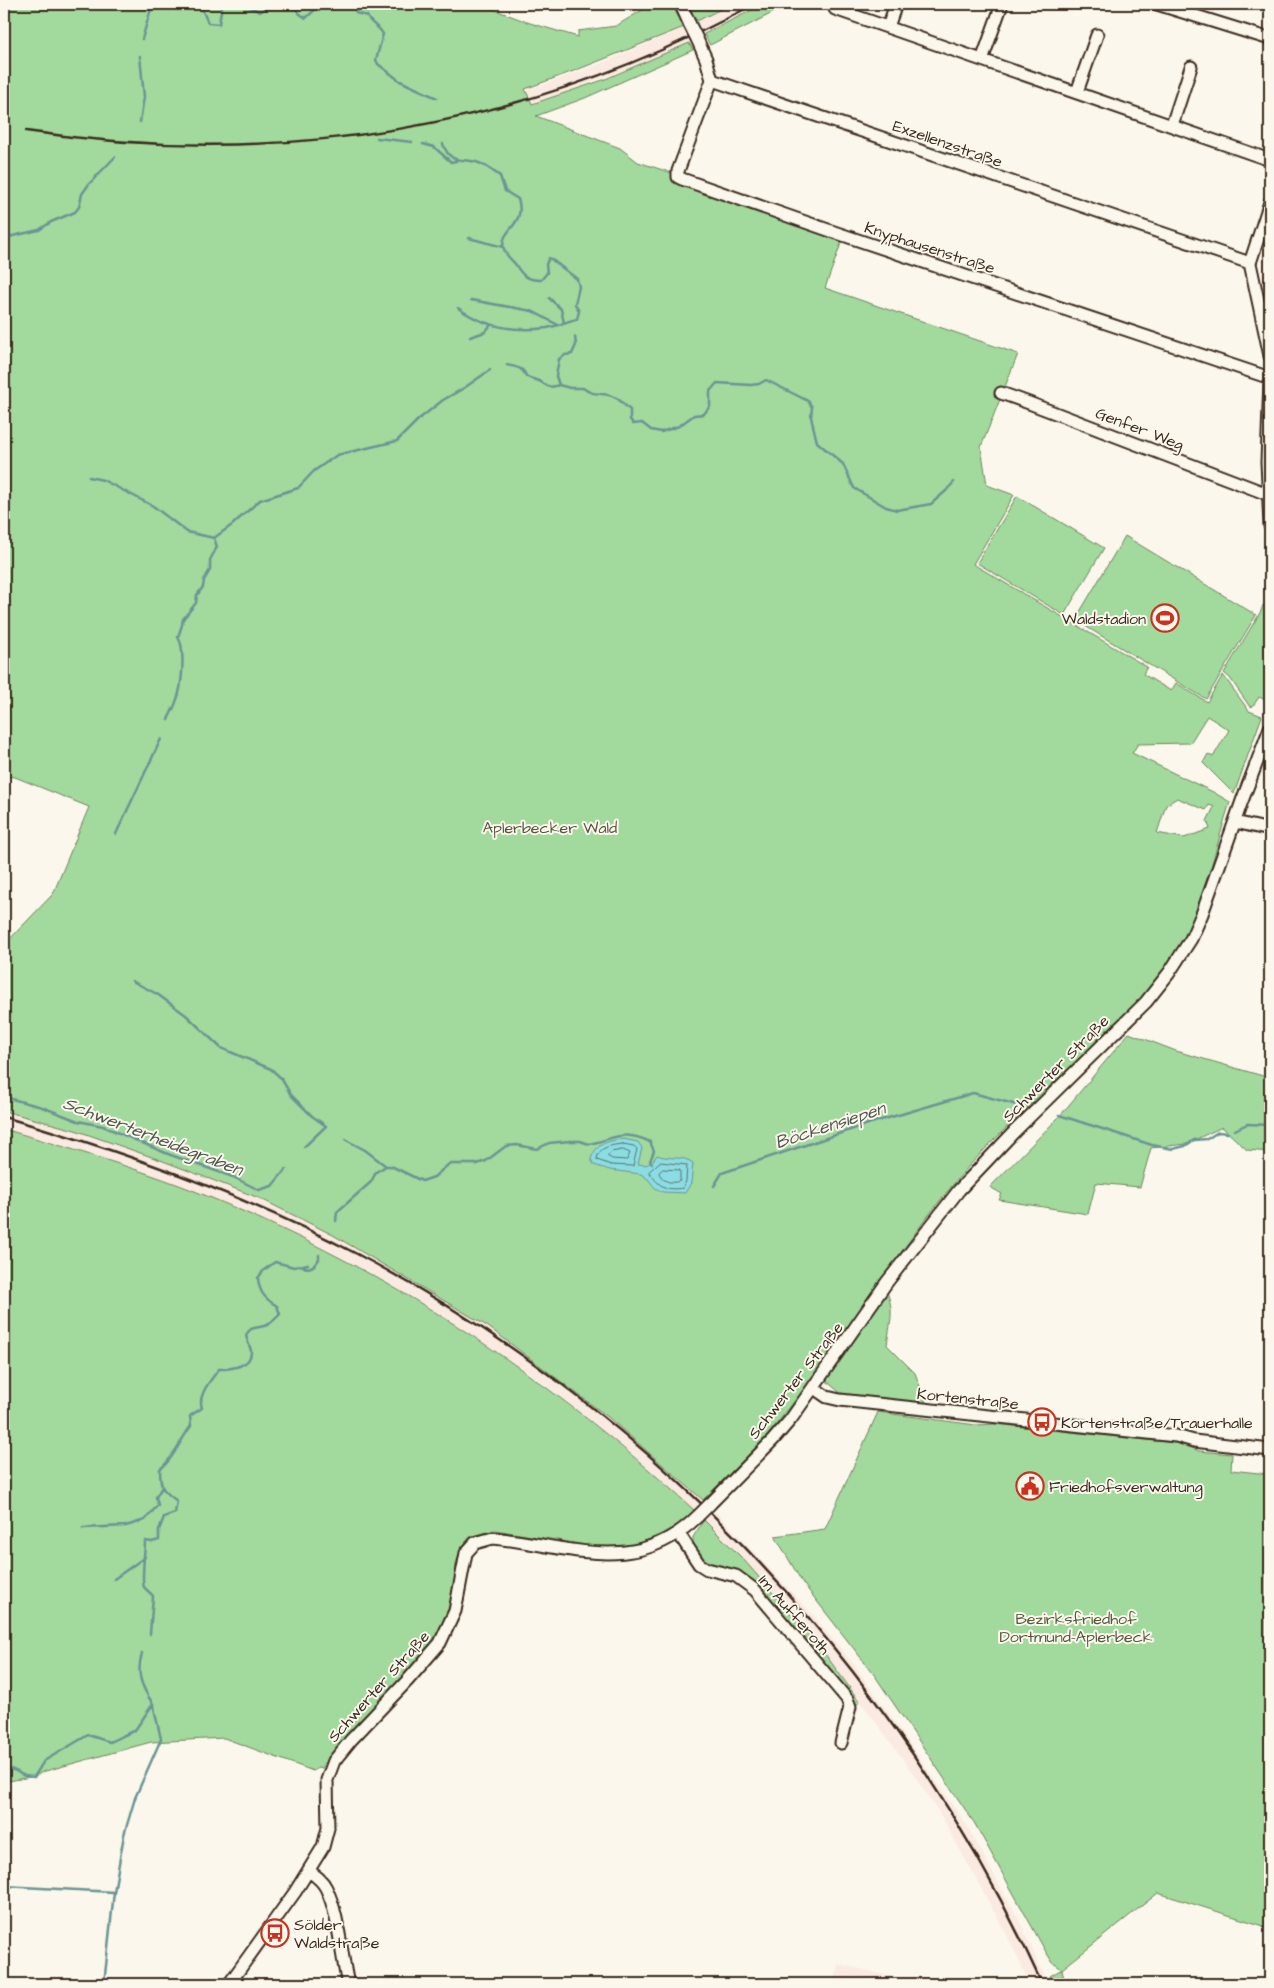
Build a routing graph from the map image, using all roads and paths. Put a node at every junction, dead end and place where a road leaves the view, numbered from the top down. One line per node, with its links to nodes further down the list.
1 (896, 4): 6 (street)
2 (1002, 4): 9 (street)
3 (1157, 4): 8 (street)
4 (683, 5): 11 (street, bridge)
5 (835, 9): 6 (street)
6 (888, 27): 9 (street)
7 (1097, 35): 12 (street)
8 (1270, 39)
9 (982, 60): 12 (street)
10 (1191, 67): 13 (street)
11 (712, 80): 16 (street, Exzellenzstraße); 18 (street, Knyphausenstraße)
12 (1077, 92): 13 (street)
13 (1172, 125): 14 (street)
14 (1270, 160)
15 (1270, 202): 16 (street)
16 (1250, 263): 17 (street)
17 (1270, 356)
18 (1270, 378): 20 (street)
19 (1001, 394): 20 (street, Genfer Weg)
20 (1269, 495): 21 (street)
21 (1270, 526)
22 (1270, 728): 23 (street, Schwerter Straße)
23 (1235, 822): 24 (street); 25 (street, Schwerter Straße)
24 (1270, 830)
25 (814, 1388): 26 (street, Kortenstraße); 27 (street, Schwerter Straße, bridge)
26 (1270, 1450)
27 (679, 1534): 28 (street, Im Aufferoth); 29 (street, Schwerter Straße)
28 (841, 1743)
29 (309, 1871): 30 (street); 31 (street)
30 (229, 1984)
31 (348, 1984)

